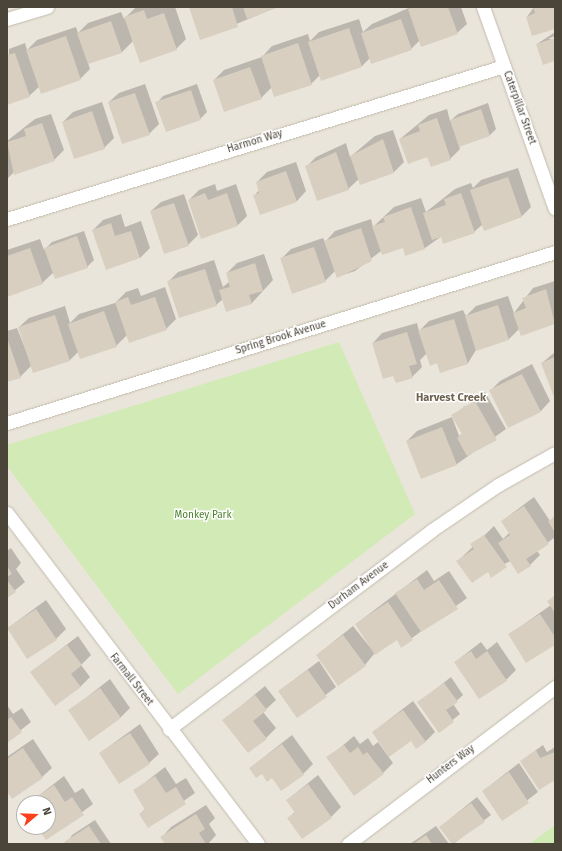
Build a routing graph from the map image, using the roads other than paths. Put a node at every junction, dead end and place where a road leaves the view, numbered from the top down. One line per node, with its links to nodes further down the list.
1 (47, 7): 3 (street)
2 (483, 7): 4 (street, Caterpillar Street)
3 (7, 19)
4 (504, 66): 5 (street, Caterpillar Street); 6 (street, Harmon Way)
5 (555, 209)
6 (7, 219)
7 (555, 252): 8 (street, Spring Brook Avenue)
8 (7, 423)
9 (555, 453): 12 (street, Durham Avenue)
10 (7, 514): 12 (street, Farmall Street)
11 (555, 688): 14 (street, Hunters Way)
12 (169, 729): 13 (street, Farmall Street)
13 (258, 844)
14 (348, 844)

